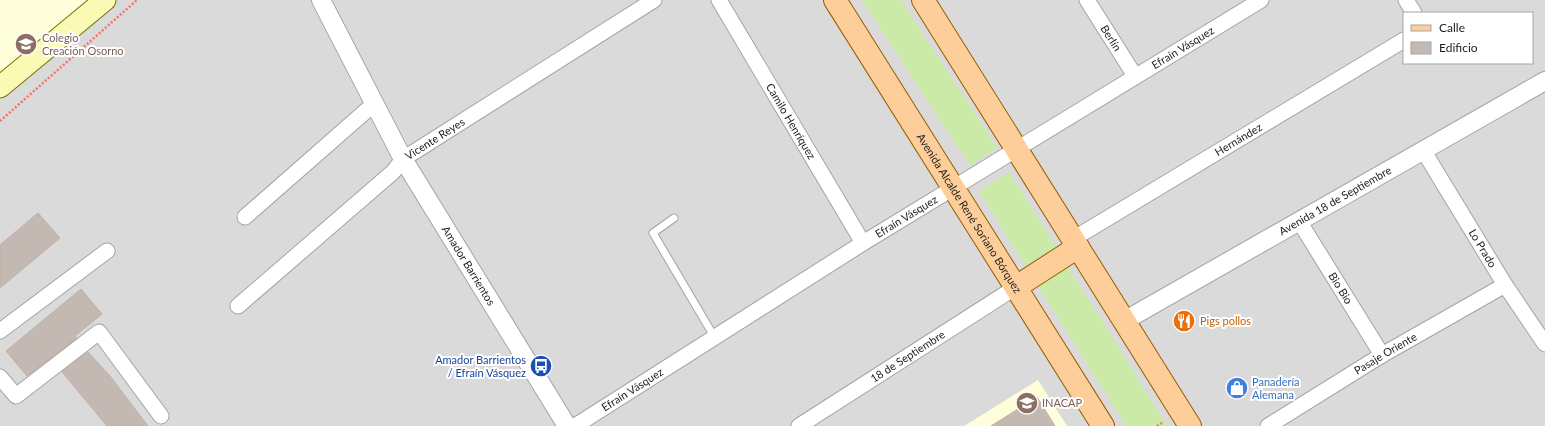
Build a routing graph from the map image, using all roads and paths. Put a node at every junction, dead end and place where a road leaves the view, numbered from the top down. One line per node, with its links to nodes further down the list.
1 (105, 0): 15 (main road)
2 (137, 0): 17 (path)
3 (321, 0): 16 (street, Amador Barrientos)
4 (654, 0): 20 (street, Vicente Reyes)
5 (719, 0): 25 (street, Camilo Henríquez)
6 (836, 0): 21 (main road, Avenida Alcalde René Soriano Bórquez)
7 (923, 0): 18 (main road)
8 (1087, 0): 13 (street, Berlín)
9 (1261, 0): 13 (street, Efraín Vásquez)
10 (1406, 0): 11 (street)
11 (1413, 12)
12 (1403, 41): 26 (street, Hernández)
13 (1135, 76): 18 (street, Efraín Vásquez)
14 (1545, 81): 19 (street, Avenida 18 de Septiembre)
15 (0, 87)
16 (375, 103): 20 (street, Amador Barrientos); 22 (street)
17 (0, 121)
18 (1017, 149): 21 (street, Efraín Vásquez); 26 (main road)
19 (1424, 150): 24 (street, Avenida 18 de Septiembre); 28 (street, Lo Prado)
20 (403, 159): 30 (street, Vicente Reyes); 38 (street, Amador Barrientos)
21 (953, 187): 25 (street, Efraín Vásquez); 29 (main road, Avenida Alcalde René Soriano Bórquez)
22 (245, 217)
23 (674, 218): 33 (lane)
24 (1299, 221): 31 (street, Avenida 18 de Septiembre); 35 (street, Bio Bio)
25 (863, 243): 33 (street, Efraín Vásquez)
26 (1075, 243): 29 (main road); 31 (main road)
27 (107, 251): 32 (street)
28 (1505, 285): 34 (street, Lo Prado); 35 (street, Pasaje Oriente)
29 (1016, 287): 40 (street, 18 de Septiembre); 41 (main road, Avenida Alcalde René Soriano Bórquez)
30 (238, 306)
31 (1124, 321): 42 (main road)
32 (0, 331)
33 (715, 338): 39 (street, Efraín Vásquez)
34 (1545, 344)
35 (1382, 355): 43 (street, Pasaje Oriente)
36 (0, 377): 37 (street)
37 (161, 416)
38 (567, 426)
39 (575, 426)
40 (799, 426)
41 (1103, 426)
42 (1190, 426)
43 (1268, 426)

